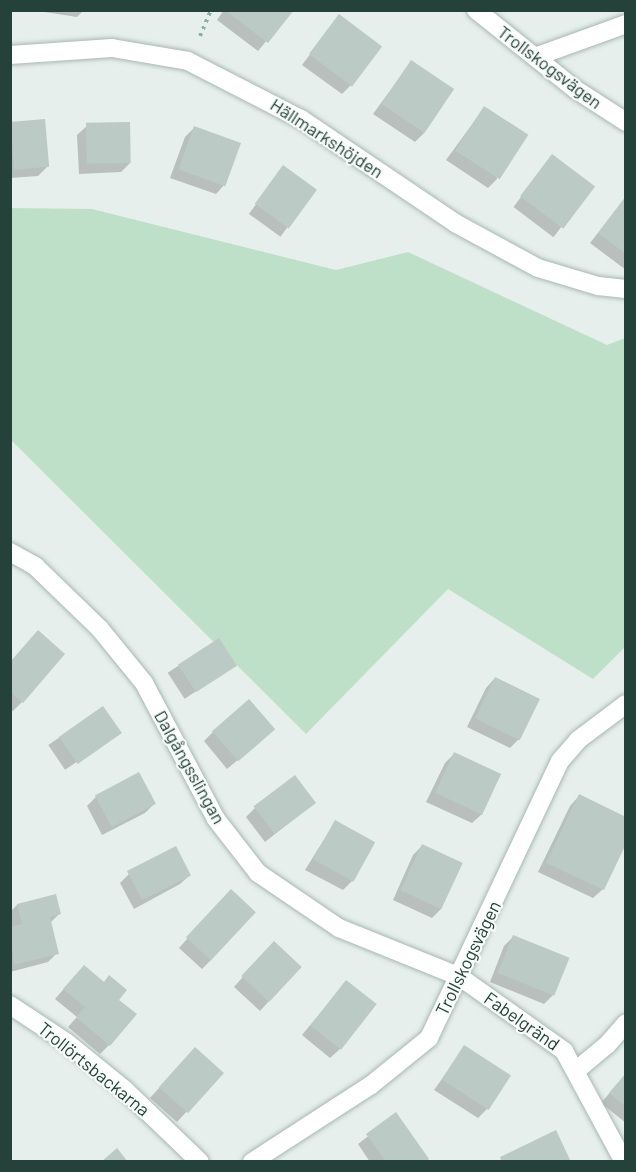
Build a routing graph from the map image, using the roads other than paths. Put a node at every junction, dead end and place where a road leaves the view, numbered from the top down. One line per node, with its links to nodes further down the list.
1 (476, 10): 4 (street, Trollskogsvägen)
2 (626, 24): 4 (street)
3 (10, 55): 6 (street, Hällmarkshöjden)
4 (535, 57): 5 (street, Trollskogsvägen)
5 (626, 122)
6 (626, 289)
7 (10, 552): 9 (street, Dalgångsslingan)
8 (626, 704): 9 (street, Trollskogsvägen)
9 (460, 977): 12 (street, Fabelgränd); 14 (street, Trollskogsvägen)
10 (10, 1005): 13 (street, Trollörtsbackarna)
11 (626, 1023): 12 (street)
12 (578, 1069): 15 (street, Fabelgränd)
13 (200, 1161)
14 (252, 1161)
15 (624, 1161)

